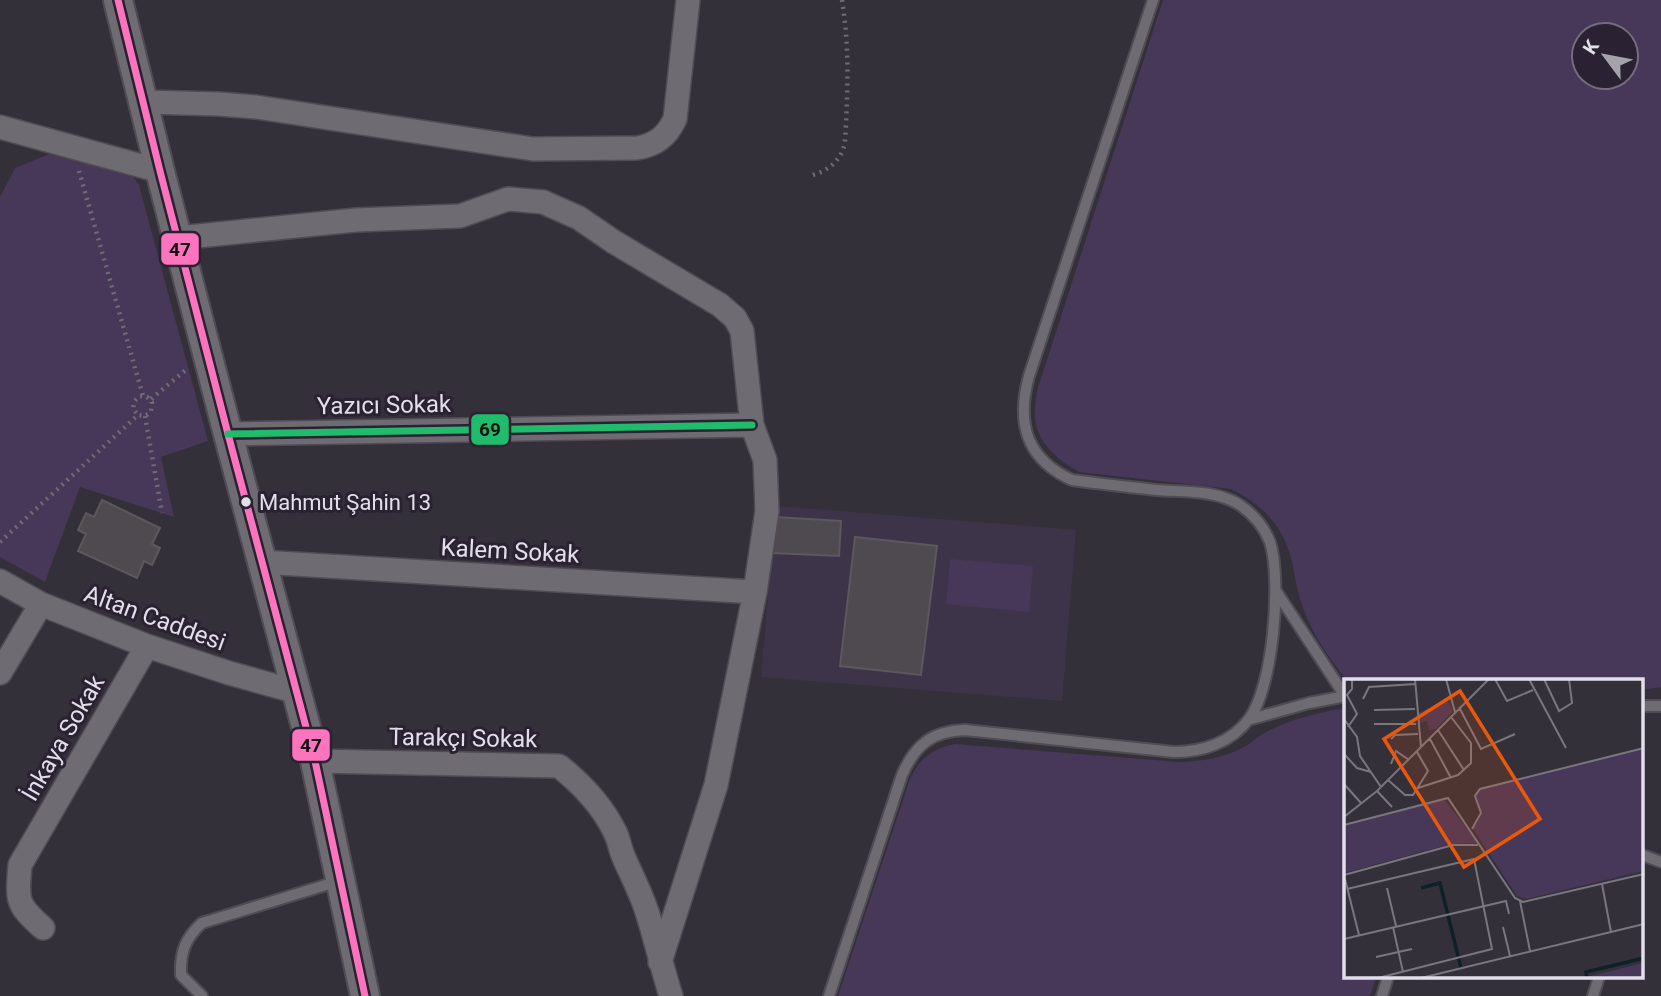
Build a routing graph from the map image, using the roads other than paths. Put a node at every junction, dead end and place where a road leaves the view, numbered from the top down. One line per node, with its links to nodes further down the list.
1 (118, 0): 4 (street)
2 (688, 0): 4 (street)
3 (1153, 0): 12 (lane)
4 (143, 102): 6 (street)
5 (0, 127): 6 (street)
6 (160, 171): 7 (street)
7 (178, 238): 8 (street); 9 (street)
8 (752, 425): 9 (street, Yazıcı Sokak); 13 (street)
9 (228, 433): 10 (street)
10 (261, 562): 13 (street, Kalem Sokak); 17 (street)
11 (0, 581): 14 (street, Altan Caddesi)
12 (1275, 589): 18 (lane); 20 (lane)
13 (755, 592): 26 (street)
14 (41, 604): 15 (street, Altan Caddesi); 16 (street)
15 (147, 646): 17 (street, Altan Caddesi); 25 (street, İnkaya Sokak)
16 (0, 673)
17 (297, 692): 21 (street)
18 (1344, 694)
19 (1344, 696): 20 (lane)
20 (1248, 720): 32 (lane)
21 (315, 761): 24 (street); 26 (street, Tarakçı Sokak)
22 (1644, 856): 23 (lane)
23 (1661, 862)
24 (341, 881): 29 (lane); 30 (street)
25 (43, 928)
26 (660, 962): 31 (street, Tarakçı Sokak)
27 (1388, 978): 33 (lane)
28 (1599, 978): 34 (lane)
29 (202, 996)
30 (365, 996)
31 (671, 996)
32 (829, 996)
33 (1382, 996)
34 (1593, 996)

